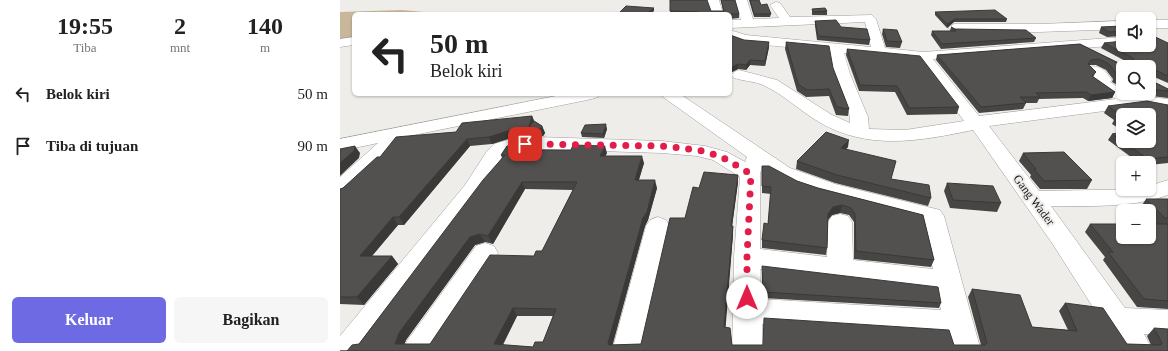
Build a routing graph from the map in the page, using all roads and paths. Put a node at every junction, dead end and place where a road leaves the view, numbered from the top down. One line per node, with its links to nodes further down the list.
1 (713, 0): 4 (street)
2 (741, 0): 6 (street)
3 (776, 6): 5 (street)
4 (716, 12)
5 (787, 21): 6 (street); 20 (street)
6 (748, 23): 7 (street)
7 (732, 24)
8 (1156, 24): 9 (street)
9 (1168, 24)
10 (1116, 25): 12 (street)
11 (954, 28): 12 (street)
12 (1039, 28): 18 (street)
13 (732, 35): 19 (street)
14 (352, 41): 16 (street)
15 (1116, 41): 17 (street)
16 (340, 43)
17 (1079, 43): 18 (street); 22 (street)
18 (1050, 45): 21 (street)
19 (836, 49): 20 (street); 31 (street)
20 (879, 53): 21 (street)
21 (923, 56): 29 (street, Gang Wader)
22 (1105, 57)
23 (1093, 70): 28 (street)
24 (739, 75): 31 (street)
25 (582, 96): 30 (street)
26 (671, 96): 33 (street)
27 (1166, 96): 28 (street)
28 (1133, 103): 29 (street)
29 (976, 123): 31 (street); 36 (street, Gang Wader)
30 (392, 133): 32 (street); 35 (street)
31 (860, 133)
32 (340, 146)
33 (754, 164): 40 (street); 42 (street); 47 (street)
34 (1168, 187): 36 (street)
35 (340, 189)
36 (1033, 199): 44 (street, Gang Wader)
37 (840, 222): 41 (street)
38 (658, 226): 49 (street)
39 (485, 253): 48 (street)
40 (747, 257): 41 (street); 43 (street)
41 (840, 269): 42 (street)
42 (949, 282): 46 (street)
43 (747, 311): 46 (street); 50 (street)
44 (1118, 320): 45 (street); 51 (street, Gang Wader)
45 (1168, 323)
46 (962, 338)
47 (347, 351)
48 (418, 351)
49 (627, 351)
50 (747, 351)
51 (1138, 351)

